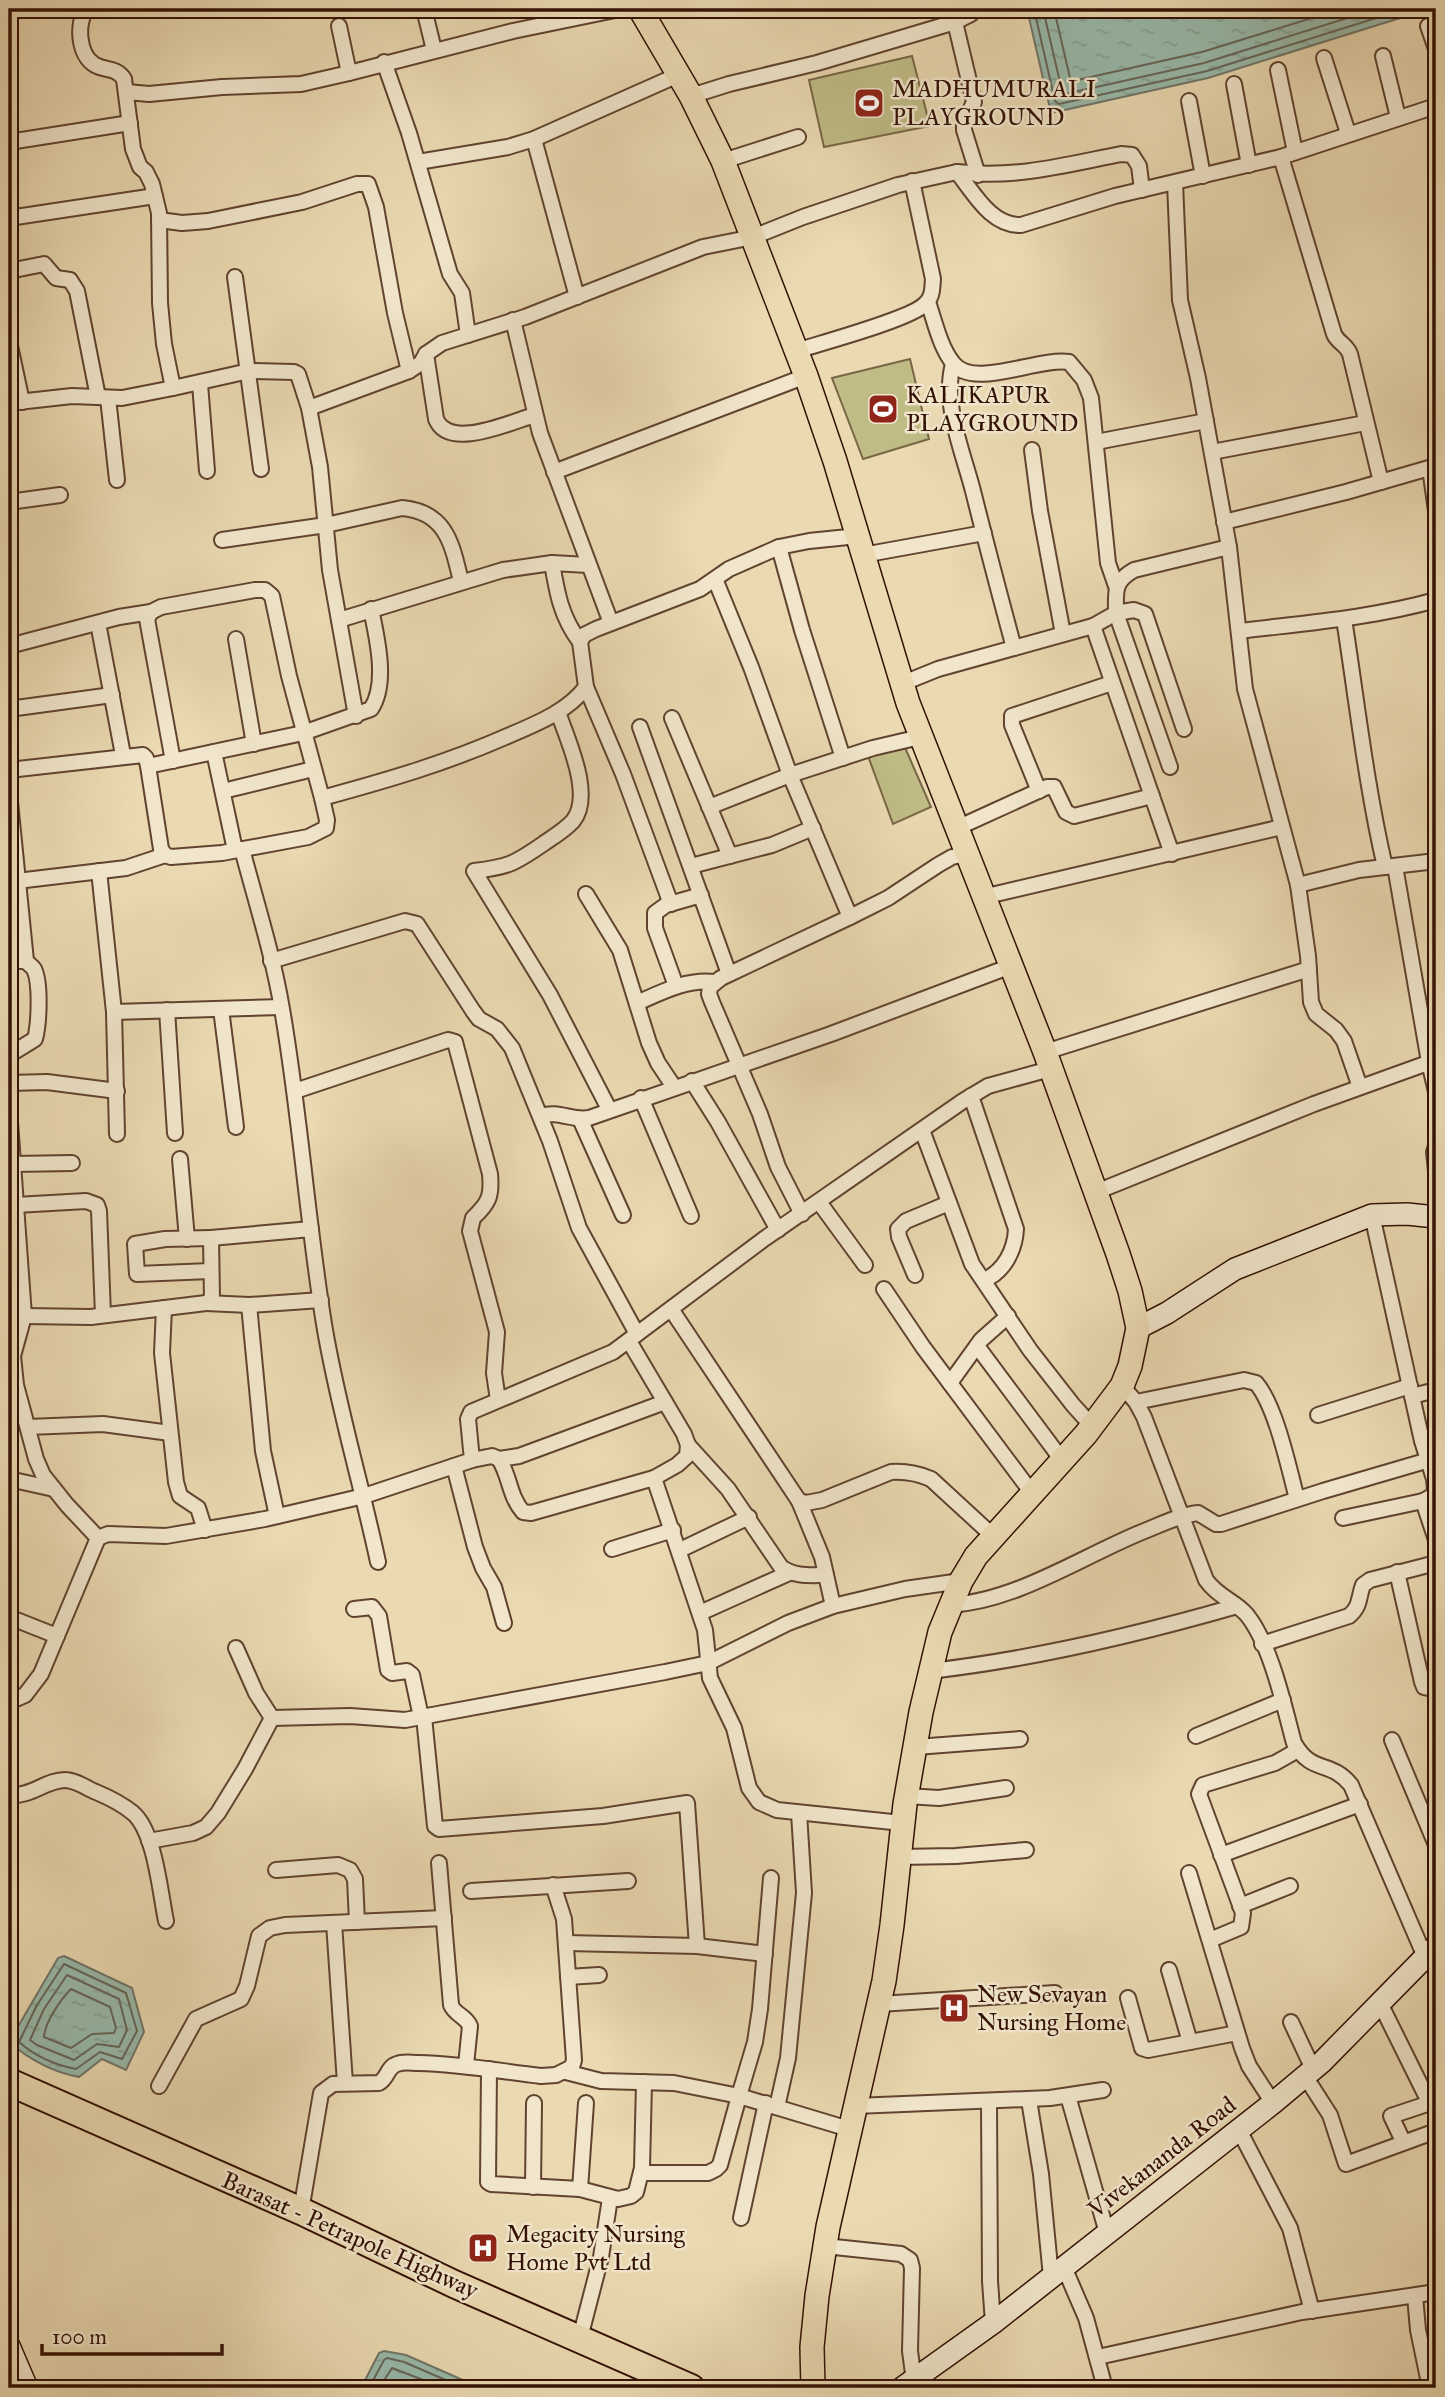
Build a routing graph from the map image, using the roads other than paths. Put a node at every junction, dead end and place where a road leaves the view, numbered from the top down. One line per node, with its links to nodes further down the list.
1 (87, 9): 18 (street)
2 (424, 9): 10 (street)
3 (620, 9): 10 (street)
4 (640, 9): 16 (main road)
5 (975, 9): 6 (street)
6 (955, 22): 19 (street); 33 (street)
7 (339, 26): 15 (street)
8 (1428, 26): 9 (street)
9 (1436, 49)
10 (434, 50): 13 (street)
11 (1383, 56): 22 (street)
12 (1324, 58): 24 (street)
13 (384, 62): 15 (street); 30 (street)
14 (1278, 70): 28 (street)
15 (349, 73): 18 (street)
16 (678, 75): 19 (main road); 26 (street)
17 (1234, 84): 31 (street)
18 (127, 92): 23 (street)
19 (691, 96): 29 (main road)
20 (1189, 101): 34 (street)
21 (1436, 106): 22 (street)
22 (1398, 117): 24 (street)
23 (130, 123): 27 (street); 38 (street)
24 (1348, 133): 28 (street)
25 (798, 138): 29 (street)
26 (534, 139): 30 (street); 44 (street)
27 (9, 142)
28 (1288, 154): 31 (street); 62 (street)
29 (723, 161): 41 (main road)
30 (418, 162): 47 (street)
31 (1249, 165): 34 (street)
32 (957, 172): 33 (street); 35 (street); 37 (street)
33 (978, 175): 37 (street)
34 (1203, 176): 36 (street)
35 (912, 181): 41 (street); 45 (street)
36 (1175, 183): 37 (street); 61 (street)
37 (1142, 190)
38 (155, 196): 39 (street); 40 (street)
39 (9, 219)
40 (159, 220): 53 (street); 56 (street)
41 (754, 237): 44 (street); 49 (main road)
42 (9, 271): 57 (street)
43 (235, 277): 52 (street)
44 (577, 297): 46 (street)
45 (928, 303): 49 (street); 51 (street)
46 (513, 320): 47 (street); 60 (street)
47 (468, 335): 50 (street)
48 (9, 341): 58 (street)
49 (796, 351): 54 (main road)
50 (426, 354): 53 (street); 60 (street)
51 (953, 364): 63 (street); 77 (street)
52 (249, 371): 55 (street); 59 (street); 67 (street)
53 (409, 371): 59 (street)
54 (806, 376): 69 (street); 79 (main road)
55 (200, 384): 56 (street); 68 (street)
56 (173, 388): 57 (street)
57 (103, 397): 58 (street); 70 (street)
58 (15, 403)
59 (309, 408): 76 (street)
60 (535, 415): 69 (street)
61 (1206, 421): 63 (street); 65 (street)
62 (1365, 424): 65 (street); 71 (street)
63 (1096, 442): 86 (street)
64 (1032, 450): 97 (street)
65 (1212, 452): 75 (street)
66 (1433, 467): 71 (street); 74 (street)
67 (261, 469)
68 (207, 471)
69 (554, 472): 83 (street)
70 (117, 480)
71 (1381, 482): 75 (street)
72 (60, 495): 73 (street)
73 (9, 502)
74 (1436, 511)
75 (1224, 522): 81 (street)
76 (326, 525): 78 (street); 85 (street); 92 (street)
77 (984, 533): 79 (street); 101 (street)
78 (222, 540)
79 (860, 546): 80 (street); 103 (main road)
80 (779, 547): 84 (street); 119 (street)
81 (1229, 547): 86 (street); 96 (street)
82 (552, 563): 83 (street); 85 (street); 99 (street)
83 (589, 565): 94 (street)
84 (715, 579): 94 (street); 125 (street)
85 (461, 581): 88 (street)
86 (1116, 586): 90 (street)
87 (1436, 600): 91 (street)
88 (371, 610): 92 (street); 110 (street)
89 (152, 612): 93 (street); 114 (street); 120 (street)
90 (1116, 612): 95 (street); 106 (street); 108 (street)
91 (1344, 619): 96 (street); 143 (street)
92 (339, 620): 110 (street)
93 (98, 623): 100 (street); 105 (street)
94 (611, 623): 99 (street)
95 (1093, 625): 97 (street); 102 (street)
96 (1239, 631): 132 (street)
97 (1063, 634): 101 (street)
98 (236, 639): 116 (street)
99 (580, 642): 104 (street)
100 (9, 646)
101 (1014, 648): 103 (street)
102 (1112, 683): 127 (street); 129 (street)
103 (901, 684): 115 (main road)
104 (586, 687): 109 (street); 150 (street)
105 (112, 695): 107 (street); 118 (street)
106 (1175, 702): 108 (street); 113 (street)
107 (9, 709)
108 (1150, 709): 122 (street)
109 (558, 712): 130 (street); 178 (street)
110 (356, 716): 114 (street)
111 (672, 718): 131 (street)
112 (640, 727): 142 (street)
113 (1184, 729)
114 (303, 733): 116 (street); 123 (street)
115 (920, 737): 119 (street); 134 (main road)
116 (254, 744): 117 (street)
117 (214, 752): 120 (street); 126 (street)
118 (123, 755): 121 (street); 124 (street)
119 (844, 758): 125 (street)
120 (173, 761): 121 (street)
121 (148, 766): 138 (street)
122 (1170, 767)
123 (313, 769): 126 (street); 130 (street)
124 (9, 770)
125 (790, 775): 131 (street); 133 (street)
126 (223, 791): 135 (street)
127 (1039, 791): 129 (street); 134 (street)
128 (9, 792): 141 (street)
129 (1152, 796): 137 (street)
130 (322, 799): 135 (street)
131 (709, 807): 139 (street)
132 (1282, 827): 137 (street); 146 (street)
133 (813, 828): 139 (street); 151 (street)
134 (957, 828): 136 (main road)
135 (239, 850): 138 (street); 154 (street)
136 (967, 854): 149 (main road); 151 (street)
137 (1172, 854): 149 (street)
138 (165, 855): 144 (street)
139 (730, 856): 142 (street)
140 (1436, 862): 143 (street)
141 (12, 866): 145 (street)
142 (691, 866): 148 (street)
143 (1390, 866): 146 (street); 167 (street)
144 (99, 871): 145 (street); 164 (street)
145 (17, 881): 153 (street)
146 (1298, 885): 156 (street)
147 (586, 894): 160 (street)
148 (701, 895): 150 (street); 157 (street)
149 (983, 897): 155 (main road)
150 (671, 904): 159 (street)
151 (850, 917): 157 (street)
152 (9, 961): 153 (street)
153 (26, 961): 165 (street)
154 (271, 961): 161 (street); 180 (street)
155 (1011, 966): 166 (main road); 168 (street)
156 (1309, 968): 166 (street); 172 (street)
157 (729, 974): 158 (street)
158 (714, 982): 159 (street); 168 (street)
159 (676, 986): 160 (street)
160 (637, 1003): 171 (street)
161 (282, 1007): 162 (street); 174 (street)
162 (221, 1009): 163 (street); 182 (street)
163 (167, 1010): 164 (street); 184 (street)
164 (114, 1012): 173 (street)
165 (9, 1055)
166 (1048, 1060): 176 (street); 191 (main road)
167 (1432, 1061): 172 (street); 175 (street)
168 (739, 1065): 169 (street); 195 (street)
169 (692, 1081): 171 (street); 202 (street)
170 (9, 1083): 173 (street)
171 (674, 1087): 177 (street)
172 (1360, 1087): 191 (street)
173 (117, 1091): 185 (street)
174 (295, 1091): 201 (street); 225 (street)
175 (1436, 1092)
176 (971, 1096): 183 (street); 208 (street)
177 (641, 1098): 178 (street); 198 (street)
178 (609, 1109): 181 (street)
179 (9, 1113): 189 (street)
180 (541, 1116): 181 (street); 219 (street)
181 (580, 1119): 197 (street)
182 (236, 1127)
183 (922, 1130): 192 (street); 193 (street)
184 (175, 1133)
185 (117, 1134)
186 (1436, 1146): 190 (street)
187 (180, 1158): 204 (street)
188 (72, 1163): 189 (street)
189 (13, 1164): 194 (street)
190 (1436, 1171)
191 (1097, 1192): 218 (main road)
192 (819, 1202): 195 (street); 205 (street)
193 (949, 1203): 207 (street); 208 (street)
194 (16, 1205): 200 (street); 215 (street)
195 (802, 1213): 202 (street)
196 (1372, 1214): 199 (street); 218 (street); 223 (street)
197 (623, 1215)
198 (691, 1216)
199 (1436, 1217)
200 (13, 1228): 216 (street)
201 (311, 1228): 203 (street); 210 (street)
202 (778, 1230): 214 (street)
203 (211, 1238): 204 (street); 206 (street)
204 (187, 1239): 206 (street)
205 (865, 1265)
206 (210, 1271): 211 (street)
207 (915, 1275)
208 (989, 1287): 217 (street)
209 (884, 1289): 221 (street)
210 (321, 1300): 212 (street); 241 (street)
211 (206, 1303): 212 (street); 213 (street)
212 (249, 1305): 245 (street)
213 (164, 1308): 215 (street); 230 (street)
214 (671, 1309): 219 (street); 243 (street)
215 (103, 1315): 216 (street)
216 (24, 1316): 229 (street)
217 (1008, 1316): 220 (street); 228 (street)
218 (1138, 1328): 224 (main road)
219 (633, 1338): 225 (street); 226 (street)
220 (977, 1346): 221 (street); 234 (street)
221 (950, 1383): 240 (street)
222 (1436, 1390): 223 (street)
223 (1411, 1391): 227 (street); 235 (street)
224 (1129, 1394): 228 (main road); 242 (street); 247 (street)
225 (498, 1399): 233 (street)
226 (664, 1402): 231 (street); 232 (street)
227 (1318, 1415)
228 (1092, 1426): 234 (main road)
229 (29, 1427): 230 (street); 239 (street)
230 (170, 1433): 249 (street)
231 (688, 1446): 237 (street); 246 (street)
232 (499, 1459): 233 (street); 237 (street)
233 (472, 1460): 236 (street)
234 (1062, 1460): 240 (main road)
235 (1429, 1460): 242 (street); 244 (street)
236 (454, 1466): 241 (street); 268 (street)
237 (654, 1478): 250 (street)
238 (9, 1479): 239 (street)
239 (54, 1489): 252 (street)
240 (1032, 1493): 251 (main road)
241 (364, 1496): 245 (street); 256 (street)
242 (1297, 1499): 247 (street)
243 (799, 1501): 251 (street); 260 (street)
244 (1423, 1501): 248 (street); 253 (street)
245 (277, 1516): 249 (street)
246 (749, 1517): 255 (street); 259 (street)
247 (1180, 1517): 262 (street); 264 (street)
248 (1343, 1518)
249 (205, 1530): 252 (street)
250 (673, 1530): 254 (street); 255 (street)
251 (993, 1535): 261 (main road)
252 (98, 1538): 269 (street)
253 (1436, 1540)
254 (612, 1549)
255 (680, 1550): 266 (street)
256 (378, 1562)
257 (1436, 1563): 258 (street)
258 (1397, 1572): 270 (street); 274 (street)
259 (789, 1573): 260 (street); 266 (street)
260 (826, 1575): 263 (street)
261 (961, 1581): 262 (main road); 263 (street)
262 (950, 1605): 273 (main road)
263 (833, 1606): 272 (street)
264 (1237, 1606): 270 (street); 273 (street)
265 (354, 1609): 277 (street)
266 (700, 1613): 272 (street)
267 (9, 1617): 269 (street)
268 (504, 1623)
269 (57, 1636): 276 (street)
270 (1262, 1644): 275 (street)
271 (236, 1648): 278 (street)
272 (708, 1663): 277 (street); 288 (street)
273 (930, 1671): 282 (main road)
274 (1436, 1689)
275 (1283, 1700): 279 (street); 283 (street)
276 (9, 1702)
277 (423, 1717): 278 (street); 310 (street)
278 (272, 1718): 290 (street)
279 (1196, 1737)
280 (1020, 1739): 282 (street)
281 (1392, 1740): 291 (street)
282 (916, 1747): 285 (main road)
283 (1298, 1750): 287 (street); 293 (street)
284 (1006, 1788): 285 (street)
285 (906, 1796): 289 (main road)
286 (11, 1798): 290 (street)
287 (1360, 1804): 293 (street); 311 (street)
288 (799, 1813): 289 (street); 340 (street)
289 (902, 1823): 294 (main road)
290 (149, 1841): 305 (street)
291 (1436, 1845)
292 (1026, 1850): 294 (street)
293 (1221, 1855): 303 (street)
294 (898, 1857): 319 (main road)
295 (439, 1863): 304 (street)
296 (276, 1870): 306 (street)
297 (1189, 1873): 308 (street)
298 (771, 1878): 312 (street)
299 (628, 1881): 300 (street)
300 (553, 1885): 302 (street); 309 (street)
301 (1290, 1886): 303 (street)
302 (471, 1891)
303 (1240, 1906): 308 (street)
304 (444, 1918): 306 (street); 323 (street)
305 (166, 1921)
306 (357, 1922): 307 (street)
307 (334, 1923): 329 (street); 330 (street)
308 (1210, 1940): 321 (street)
309 (567, 1943): 310 (street); 315 (street)
310 (697, 1946): 312 (street)
311 (1431, 1951): 318 (street, Vivekananda Road)
312 (765, 1954): 332 (street)
313 (1168, 1970): 322 (street)
314 (599, 1975): 315 (street)
315 (568, 1977): 325 (street)
316 (1055, 1993): 319 (street)
317 (1128, 1998): 322 (street)
318 (1380, 2003): 326 (street, Vivekananda Road); 336 (street)
319 (879, 2004): 341 (main road)
320 (1291, 2022): 326 (street)
321 (1237, 2034): 322 (street); 339 (street)
322 (1190, 2042)
323 (466, 2065): 324 (street); 329 (street)
324 (489, 2069): 325 (street); 346 (street)
325 (566, 2072): 328 (street)
326 (1309, 2073): 339 (street, Vivekananda Road); 344 (street)
327 (9, 2082): 349 (highway, Barasat - Petrapole Highway)
328 (645, 2082): 332 (street); 345 (street)
329 (345, 2083): 349 (street)
330 (159, 2086)
331 (1103, 2090): 333 (street)
332 (738, 2096): 340 (street); 345 (street)
333 (1068, 2096): 334 (street); 351 (street)
334 (1029, 2100): 335 (street); 353 (street)
335 (989, 2102): 341 (street); 357 (street)
336 (1433, 2102): 344 (street)
337 (586, 2103): 347 (street)
338 (534, 2104): 346 (street)
339 (1273, 2104): 342 (street, Vivekananda Road)
340 (772, 2105): 341 (street); 350 (street)
341 (852, 2117): 352 (main road)
342 (1239, 2130): 351 (street, Vivekananda Road); 356 (street)
343 (1436, 2131): 344 (street)
344 (1403, 2141)
345 (641, 2173): 348 (street)
346 (533, 2187): 347 (street)
347 (580, 2189): 348 (street)
348 (610, 2198): 358 (street)
349 (301, 2211): 358 (highway, Barasat - Petrapole Highway)
350 (741, 2218)
351 (1107, 2233): 353 (street, Vivekananda Road)
352 (825, 2246): 362 (street); 364 (main road)
353 (1058, 2272): 357 (street, Vivekananda Road); 360 (street)
354 (1436, 2292): 355 (street)
355 (1415, 2296): 356 (street); 366 (street)
356 (1312, 2311): 360 (street)
357 (993, 2323): 362 (street, Vivekananda Road)
358 (580, 2338): 363 (highway, Barasat - Petrapole Highway)
359 (9, 2346): 361 (street)
360 (1098, 2357): 365 (street)
361 (19, 2381)
362 (908, 2385)
363 (691, 2388)
364 (813, 2388)
365 (1105, 2388)
366 (1430, 2388)

